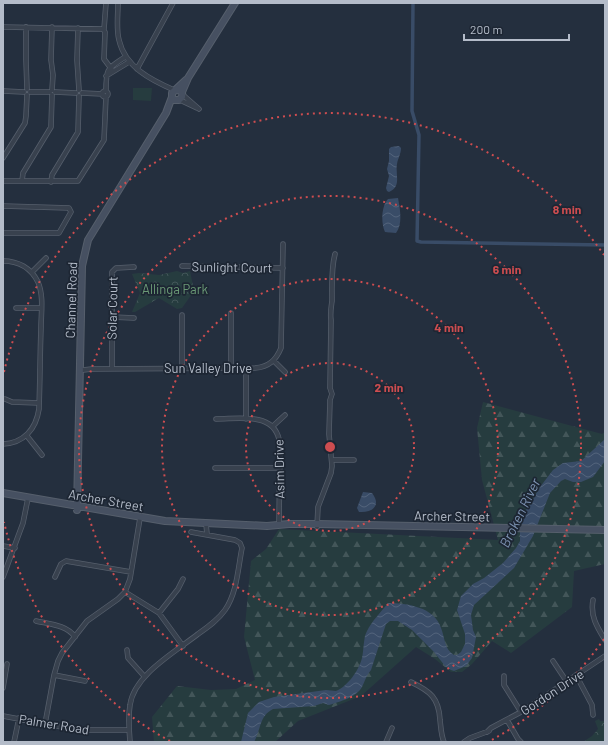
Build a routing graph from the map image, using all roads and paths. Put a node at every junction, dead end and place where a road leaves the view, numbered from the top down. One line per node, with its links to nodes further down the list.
1 (106, 3): 9 (street)
2 (118, 3): 10 (street)
3 (173, 3): 13 (street)
4 (235, 3): 16 (main road, Channel Road)
5 (3, 26): 6 (street)
6 (26, 27): 7 (street); 18 (street)
7 (52, 27): 8 (street); 19 (street)
8 (78, 28): 9 (street); 20 (street)
9 (104, 29): 12 (street)
10 (126, 57): 11 (street); 12 (street)
11 (129, 62): 13 (street); 14 (street)
12 (110, 67): 14 (street); 15 (street)
13 (137, 69): 21 (street)
14 (113, 71): 15 (street)
15 (106, 76): 22 (street)
16 (188, 78): 21 (main road, Channel Road); 23 (main road, Channel Road)
17 (3, 91): 18 (street)
18 (27, 92): 19 (street); 25 (street)
19 (52, 92): 20 (street); 27 (street)
20 (79, 93): 22 (street); 28 (street)
21 (173, 93): 23 (main road); 23 (main road); 24 (main road, Channel Road)
22 (105, 94): 28 (street)
23 (181, 97): 24 (main road, Channel Road)
24 (166, 113): 50 (main road, Channel Road)
25 (3, 158)
26 (3, 181): 27 (street)
27 (22, 181): 28 (street)
28 (51, 182)
29 (3, 206): 30 (street)
30 (3, 232)
31 (283, 244): 37 (street)
32 (335, 254): 61 (street)
33 (46, 258): 38 (street)
34 (3, 261): 38 (street)
35 (182, 266): 37 (street, Sunlight Court)
36 (134, 267): 43 (street, Solar Court)
37 (283, 268): 45 (street)
38 (32, 272): 40 (street)
39 (16, 308): 40 (street)
40 (41, 308): 53 (street)
41 (231, 313): 48 (street)
42 (182, 315): 47 (street)
43 (112, 317): 44 (street); 46 (street, Solar Court)
44 (134, 318)
45 (274, 361): 49 (street, Sun Valley Drive); 51 (street)
46 (112, 368): 47 (street, Sun Valley Drive); 50 (street, Sun Valley Drive)
47 (182, 368): 48 (street, Sun Valley Drive)
48 (231, 368): 49 (street, Sun Valley Drive)
49 (246, 368): 55 (street)
50 (79, 369): 68 (main road, Channel Road)
51 (285, 372)
52 (5, 399): 53 (street)
53 (39, 402): 58 (street)
54 (285, 415): 57 (street)
55 (246, 418): 56 (street, Asim Drive); 57 (street, Asim Drive)
56 (216, 419)
57 (273, 426): 64 (street, Asim Drive)
58 (26, 436): 59 (street); 60 (street)
59 (3, 444)
60 (42, 455)
61 (332, 460): 62 (street); 72 (street)
62 (354, 460)
63 (215, 468): 64 (street)
64 (280, 468): 71 (street, Asim Drive)
65 (3, 493): 67 (main road, Archer Street)
66 (3, 497): 67 (main road, Archer Street)
67 (28, 499): 68 (main road, Archer Street); 77 (street)
68 (75, 508): 69 (main road, Archer Street)
69 (140, 520): 70 (main road, Archer Street); 78 (street)
70 (208, 524): 71 (main road, Archer Street); 75 (street)
71 (280, 525): 72 (main road, Archer Street)
72 (317, 526): 73 (main road, Archer Street)
73 (605, 530)
74 (190, 532): 75 (street)
75 (209, 534): 88 (street)
76 (3, 546): 77 (street)
77 (15, 548): 79 (street)
78 (132, 572): 80 (street); 82 (street)
79 (3, 577)
80 (55, 577)
81 (184, 579): 84 (street)
82 (125, 592): 84 (street); 86 (street)
83 (593, 600): 87 (street)
84 (159, 613): 88 (street)
85 (36, 621): 86 (street)
86 (75, 637): 93 (street)
87 (605, 640)
88 (183, 646): 94 (street)
89 (127, 650): 94 (street)
90 (605, 656): 96 (street, Gordon Drive)
91 (553, 661): 99 (street)
92 (7, 664): 100 (street)
93 (54, 675): 97 (street); 106 (street)
94 (144, 676): 108 (street)
95 (504, 676): 101 (street)
96 (576, 676): 99 (street, Gordon Drive); 102 (street)
97 (85, 681)
98 (411, 682): 112 (street)
99 (567, 682): 101 (street, Gordon Drive)
100 (3, 688)
101 (521, 712): 105 (street, Gordon Drive)
102 (593, 715)
103 (3, 716): 104 (street, Palmer Road)
104 (18, 718): 106 (street, Palmer Road); 109 (street)
105 (507, 720): 113 (street, Gordon Drive); 114 (street)
106 (45, 724): 108 (street, Palmer Road)
107 (392, 728): 111 (street)
108 (129, 730): 110 (street)
109 (14, 742)
110 (130, 742)
111 (386, 742)
112 (444, 742)
113 (466, 742)
114 (521, 742)

